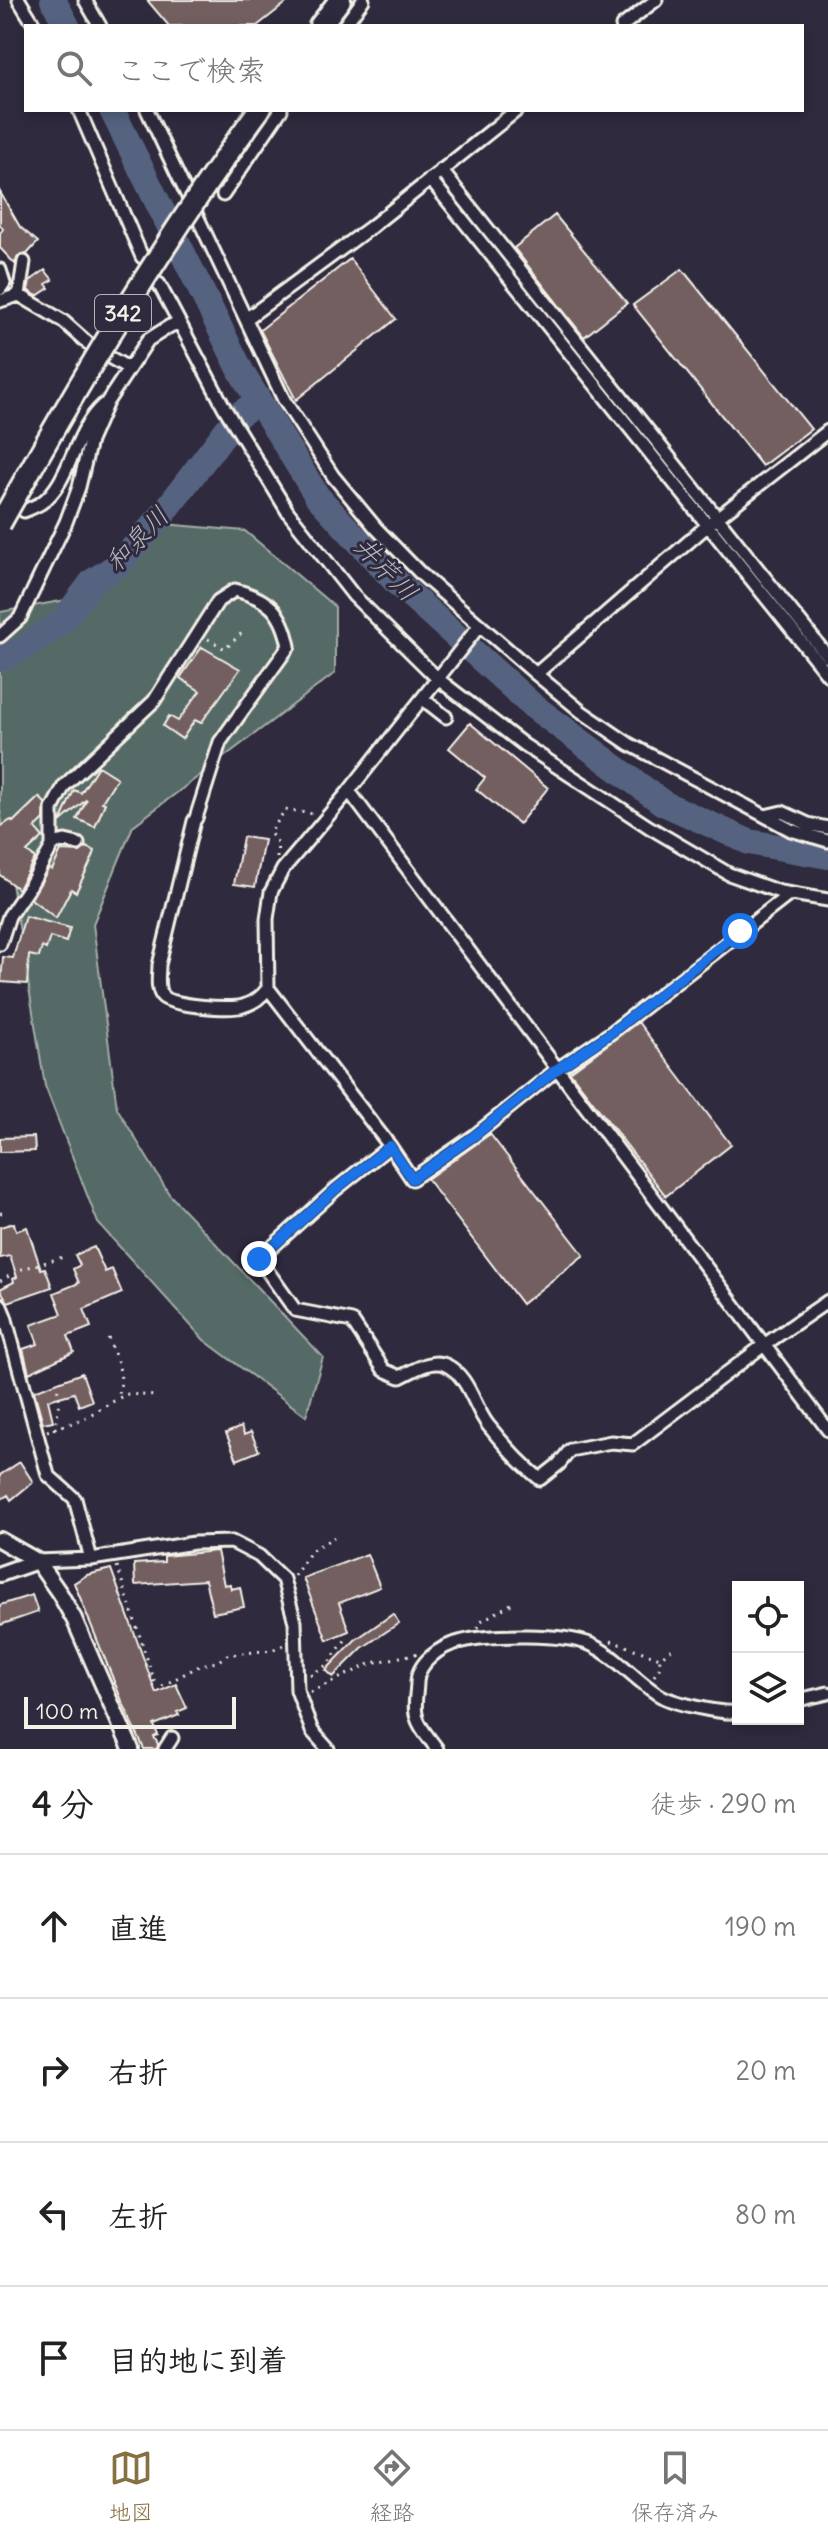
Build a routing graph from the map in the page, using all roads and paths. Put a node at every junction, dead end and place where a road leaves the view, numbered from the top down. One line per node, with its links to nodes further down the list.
1 (19, 0): 6 (street)
2 (85, 0): 7 (street)
3 (340, 0): 8 (highway)
4 (363, 0): 9 (street)
5 (656, 0): 10 (street)
6 (34, 24)
7 (99, 24)
8 (322, 24)
9 (345, 24)
10 (625, 24)
11 (80, 112): 19 (street)
12 (148, 112): 26 (street)
13 (258, 112): 35 (highway, 342, bridge)
14 (280, 112): 18 (street)
15 (514, 112): 16 (street)
16 (441, 170): 17 (street); 34 (street)
17 (430, 179): 26 (street); 34 (street)
18 (223, 195)
19 (142, 257)
20 (24, 262): 24 (street)
21 (0, 270): 23 (street)
22 (159, 284): 27 (street)
23 (0, 289)
24 (19, 295): 25 (street); 28 (street)
25 (0, 301)
26 (246, 319): 36 (street)
27 (179, 323): 30 (street); 43 (street)
28 (90, 345)
29 (109, 357): 30 (street)
30 (128, 368): 31 (street)
31 (107, 402): 33 (street); 39 (street)
32 (828, 431): 34 (street)
33 (24, 511)
34 (712, 522): 40 (street); 41 (street); 42 (street)
35 (0, 524)
36 (478, 627): 41 (street); 43 (street)
37 (244, 631): 38 (path)
38 (198, 632): 51 (street); 57 (street)
39 (0, 636)
40 (828, 657)
41 (536, 674): 47 (street)
42 (828, 675)
43 (438, 679): 44 (street); 54 (street)
44 (423, 699): 45 (street); 46 (street)
45 (446, 717)
46 (349, 791): 48 (street); 58 (street)
47 (765, 816): 49 (street); 50 (street)
48 (325, 817): 53 (street); 53 (path)
49 (828, 828)
50 (828, 841)
51 (52, 844): 52 (street); 56 (street)
52 (78, 844)
53 (276, 883): 57 (street)
54 (790, 894): 55 (street); 58 (street)
55 (828, 900)
56 (0, 944)
57 (268, 988): 59 (street)
58 (556, 1070): 59 (street); 65 (street)
59 (390, 1146): 65 (street)
60 (67, 1256): 61 (path)
61 (0, 1281)
62 (828, 1301): 65 (street)
63 (0, 1304): 71 (street)
64 (108, 1338): 68 (path)
65 (764, 1345): 70 (street)
66 (57, 1386): 69 (path)
67 (157, 1396): 68 (path)
68 (117, 1399): 69 (path)
69 (54, 1430): 71 (path)
70 (828, 1430)
71 (36, 1433): 75 (street)
72 (334, 1537): 78 (path)
73 (0, 1540): 76 (street)
74 (114, 1555): 75 (street); 78 (street); 85 (path)
75 (91, 1559): 76 (street)
76 (37, 1561): 77 (street); 94 (street)
77 (0, 1574)
78 (286, 1590): 82 (street)
79 (513, 1603): 80 (path)
80 (473, 1638): 88 (street); 97 (street)
81 (346, 1639): 86 (path)
82 (295, 1640): 86 (street); 87 (path)
83 (676, 1646): 88 (path)
84 (422, 1652): 90 (path)
85 (155, 1683)
86 (297, 1684): 90 (street)
87 (162, 1686)
88 (647, 1686): 92 (street)
89 (828, 1693): 91 (street)
90 (299, 1697): 96 (street)
91 (804, 1699)
92 (732, 1712)
93 (172, 1738): 95 (street)
94 (131, 1749)
95 (165, 1749)
96 (328, 1749)
97 (437, 1749)

